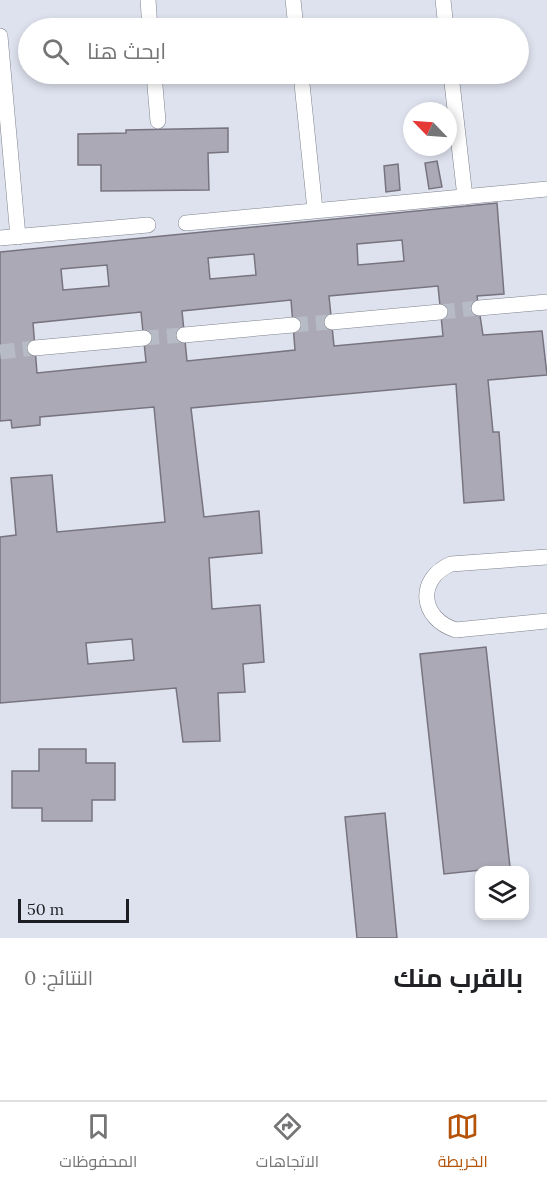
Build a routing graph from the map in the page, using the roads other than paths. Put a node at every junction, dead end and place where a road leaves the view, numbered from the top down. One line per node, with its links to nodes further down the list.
1 (148, 0): 4 (lane)
2 (293, 0): 5 (lane)
3 (443, 0): 6 (lane)
4 (149, 18)
5 (295, 18)
6 (445, 18)
7 (0, 36): 17 (lane)
8 (155, 84): 11 (lane)
9 (302, 84): 14 (lane)
10 (452, 84): 13 (lane)
11 (158, 121)
12 (547, 189): 13 (lane)
13 (465, 197): 14 (lane)
14 (315, 210): 15 (lane)
15 (186, 223)
16 (148, 225): 17 (lane)
17 (18, 237): 18 (lane)
18 (0, 238)
19 (547, 302): 20 (lane)
20 (479, 308)
21 (440, 312): 22 (lane)
22 (332, 322)
23 (293, 325): 24 (lane)
24 (184, 335)
25 (144, 339): 26 (lane)
26 (35, 348)
27 (547, 557): 28 (lane)
28 (547, 621)

